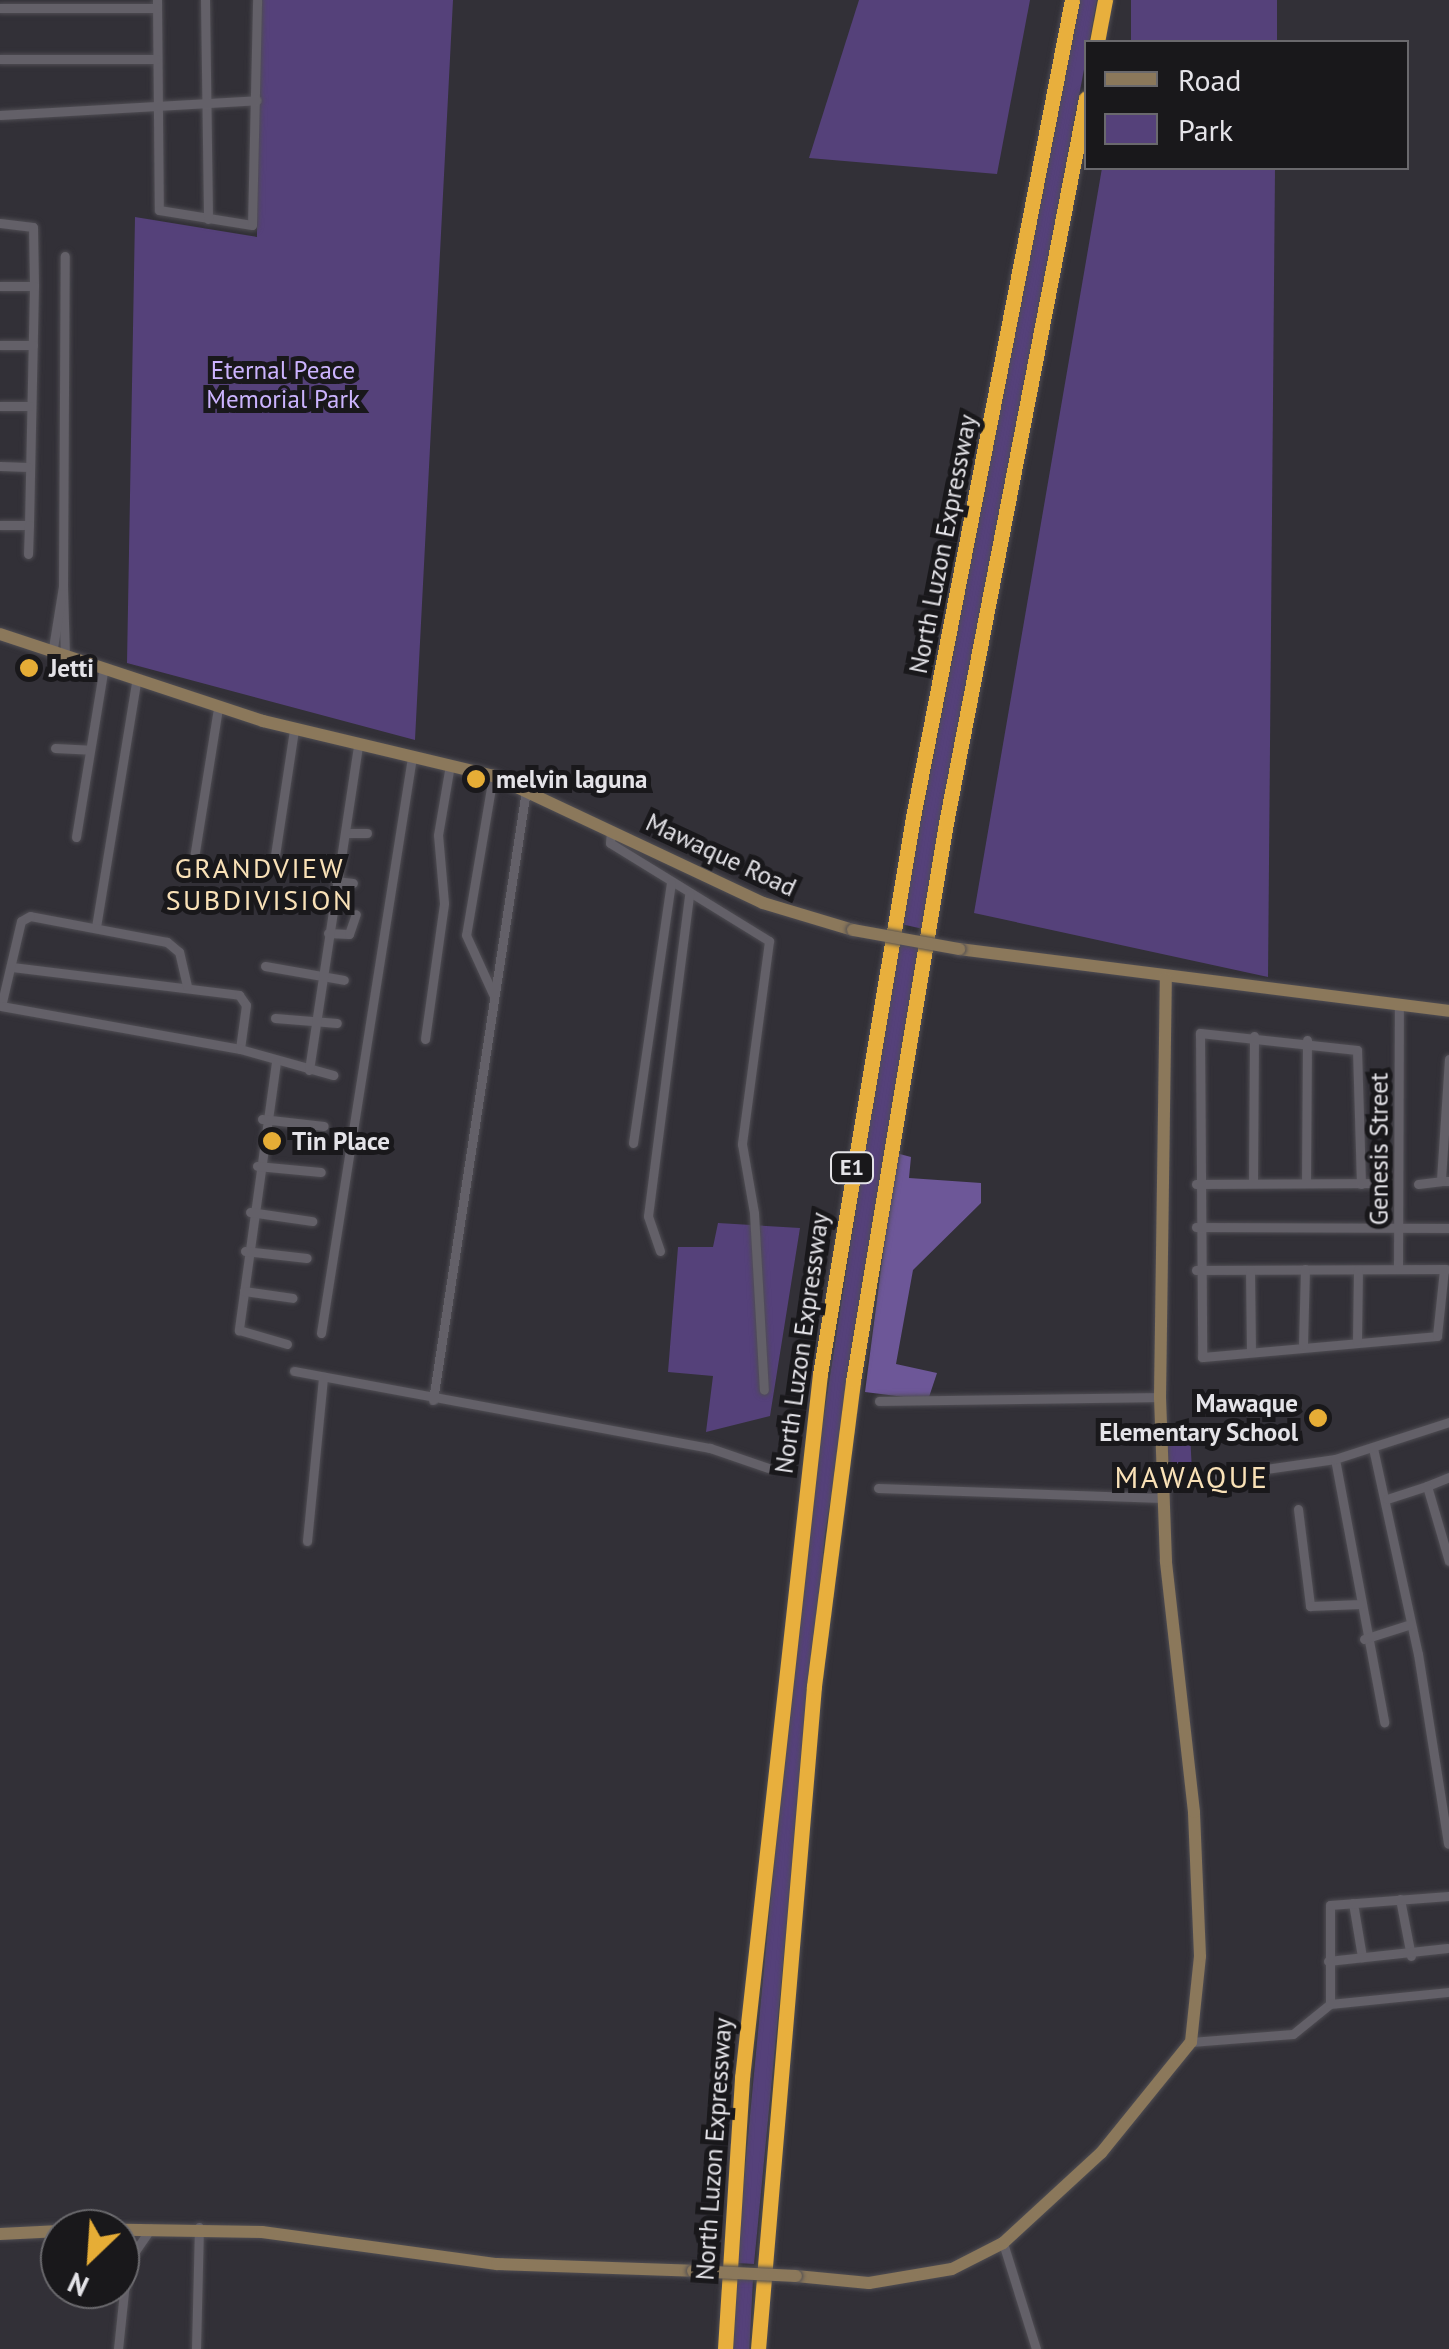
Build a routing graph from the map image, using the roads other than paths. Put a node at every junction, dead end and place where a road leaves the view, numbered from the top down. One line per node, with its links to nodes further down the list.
1 (206, 0): 11 (street)
2 (257, 0): 10 (street)
3 (1072, 0): 150 (highway, North Luzon Expressway / E1)
4 (1105, 0): 7 (highway)
5 (157, 4): 6 (street); 9 (street)
6 (0, 8)
7 (1097, 40)
8 (0, 58): 9 (street)
9 (156, 59): 13 (street)
10 (257, 100): 11 (street); 15 (street)
11 (204, 106): 13 (street); 15 (street)
12 (1084, 108): 151 (highway, E1)
13 (159, 110): 14 (street); 15 (street)
14 (0, 114)
15 (208, 219)
16 (0, 223): 19 (street)
17 (65, 256): 30 (street)
18 (0, 286): 19 (street)
19 (34, 286): 21 (street)
20 (0, 345): 21 (street)
21 (33, 345): 23 (street)
22 (0, 406): 23 (street)
23 (29, 406): 25 (street)
24 (0, 466): 25 (street)
25 (28, 467): 27 (street)
26 (0, 525): 27 (street)
27 (29, 525): 28 (street)
28 (28, 554)
29 (0, 634): 30 (street, Mawaque Road)
30 (59, 656): 31 (street, Mawaque Road)
31 (102, 673): 32 (street, Mawaque Road); 37 (street)
32 (136, 682): 33 (street, Mawaque Road); 53 (street)
33 (218, 708): 34 (street, Mawaque Road); 46 (street)
34 (294, 730): 35 (street, Mawaque Road); 47 (street)
35 (358, 746): 38 (street, Mawaque Road); 43 (street)
36 (56, 748): 37 (street)
37 (90, 750): 45 (street)
38 (412, 757): 39 (street, Mawaque Road); 104 (street)
39 (450, 765): 40 (street, Mawaque Road); 68 (street)
40 (493, 776): 41 (street, Mawaque Road); 61 (street)
41 (526, 790): 42 (street, Mawaque Road); 61 (street)
42 (612, 828): 50 (street); 58 (street, Mawaque Road, bridge)
43 (344, 833): 44 (street); 48 (street)
44 (366, 834)
45 (76, 837)
46 (194, 858)
47 (274, 862)
48 (336, 880): 49 (street); 54 (street)
49 (353, 883)
50 (671, 883): 51 (street); 78 (street)
51 (689, 894): 94 (street); 111 (street)
52 (356, 914): 54 (street)
53 (96, 927): 56 (street); 60 (street)
54 (328, 932): 57 (street)
55 (265, 966): 57 (street)
56 (12, 967): 60 (street); 70 (street)
57 (321, 974): 59 (street); 65 (street)
58 (1166, 978): 62 (street, Mawaque Road); 112 (street)
59 (344, 980)
60 (188, 986): 70 (street)
61 (493, 994): 113 (street)
62 (1399, 1006): 63 (street, Mawaque Road); 91 (street, Genesis Street)
63 (1449, 1012)
64 (276, 1018): 65 (street)
65 (313, 1022): 66 (street); 73 (street)
66 (337, 1024)
67 (1254, 1036): 69 (street); 82 (street); 84 (street)
68 (425, 1039)
69 (1307, 1040): 83 (street); 85 (street)
70 (240, 1049): 72 (street)
71 (1449, 1059): 76 (street)
72 (276, 1062): 73 (street); 75 (street)
73 (310, 1070): 74 (street)
74 (333, 1075)
75 (262, 1119): 77 (street); 79 (street)
76 (1445, 1119): 81 (street)
77 (324, 1126)
78 (633, 1143)
79 (257, 1166): 80 (street); 88 (street)
80 (320, 1172)
81 (1445, 1181): 87 (street)
82 (1253, 1182): 83 (street); 84 (street)
83 (1306, 1183): 85 (street)
84 (1196, 1184): 90 (street)
85 (1360, 1184): 86 (street)
86 (1386, 1184)
87 (1418, 1184)
88 (250, 1212): 89 (street); 93 (street)
89 (312, 1220)
90 (1196, 1227): 91 (street); 99 (street)
91 (1400, 1227): 92 (street); 97 (street, Genesis Street)
92 (1449, 1228)
93 (245, 1251): 95 (street); 102 (street)
94 (660, 1251)
95 (307, 1258)
96 (1305, 1269): 100 (street); 101 (street); 107 (street)
97 (1398, 1269): 98 (street); 101 (street)
98 (1446, 1269): 105 (street)
99 (1196, 1270): 100 (street); 108 (street)
100 (1250, 1270): 108 (street)
101 (1358, 1270): 105 (street)
102 (244, 1291): 103 (street); 106 (street)
103 (293, 1298)
104 (322, 1333)
105 (1357, 1342): 107 (street)
106 (288, 1344)
107 (1303, 1345): 108 (street)
108 (1251, 1352)
109 (294, 1371): 110 (street)
110 (323, 1377): 113 (street); 125 (street)
111 (764, 1390)
112 (1160, 1396): 114 (street); 122 (street)
113 (434, 1400): 118 (street)
114 (879, 1400)
115 (1449, 1422): 116 (street)
116 (1373, 1448): 117 (street); 123 (street)
117 (1335, 1459): 122 (street); 127 (street)
118 (768, 1468)
119 (1449, 1477): 120 (street)
120 (1427, 1486): 123 (street); 126 (street)
121 (878, 1488): 122 (street)
122 (1162, 1491): 141 (street)
123 (1387, 1499): 128 (street)
124 (1298, 1509): 127 (street)
125 (307, 1541)
126 (1449, 1561)
127 (1361, 1604): 129 (street)
128 (1411, 1624): 129 (street); 131 (street)
129 (1364, 1639): 130 (street)
130 (1384, 1722)
131 (1448, 1844)
132 (1449, 1896): 133 (street)
133 (1400, 1899): 134 (street); 136 (street)
134 (1353, 1903): 137 (street); 138 (street)
135 (1447, 1948): 136 (street)
136 (1411, 1956): 137 (street)
137 (1362, 1958): 138 (street)
138 (1328, 1961): 140 (street)
139 (1449, 1992): 140 (street)
140 (1330, 2004): 141 (street)
141 (1191, 2042): 147 (street)
142 (153, 2226): 143 (street); 144 (street); 148 (street)
143 (140, 2227)
144 (199, 2228): 147 (street, bridge); 149 (street)
145 (40, 2231): 146 (street)
146 (0, 2234)
147 (1004, 2243): 152 (street)
148 (118, 2349)
149 (196, 2349)
150 (725, 2349)
151 (758, 2349)
152 (1036, 2349)

